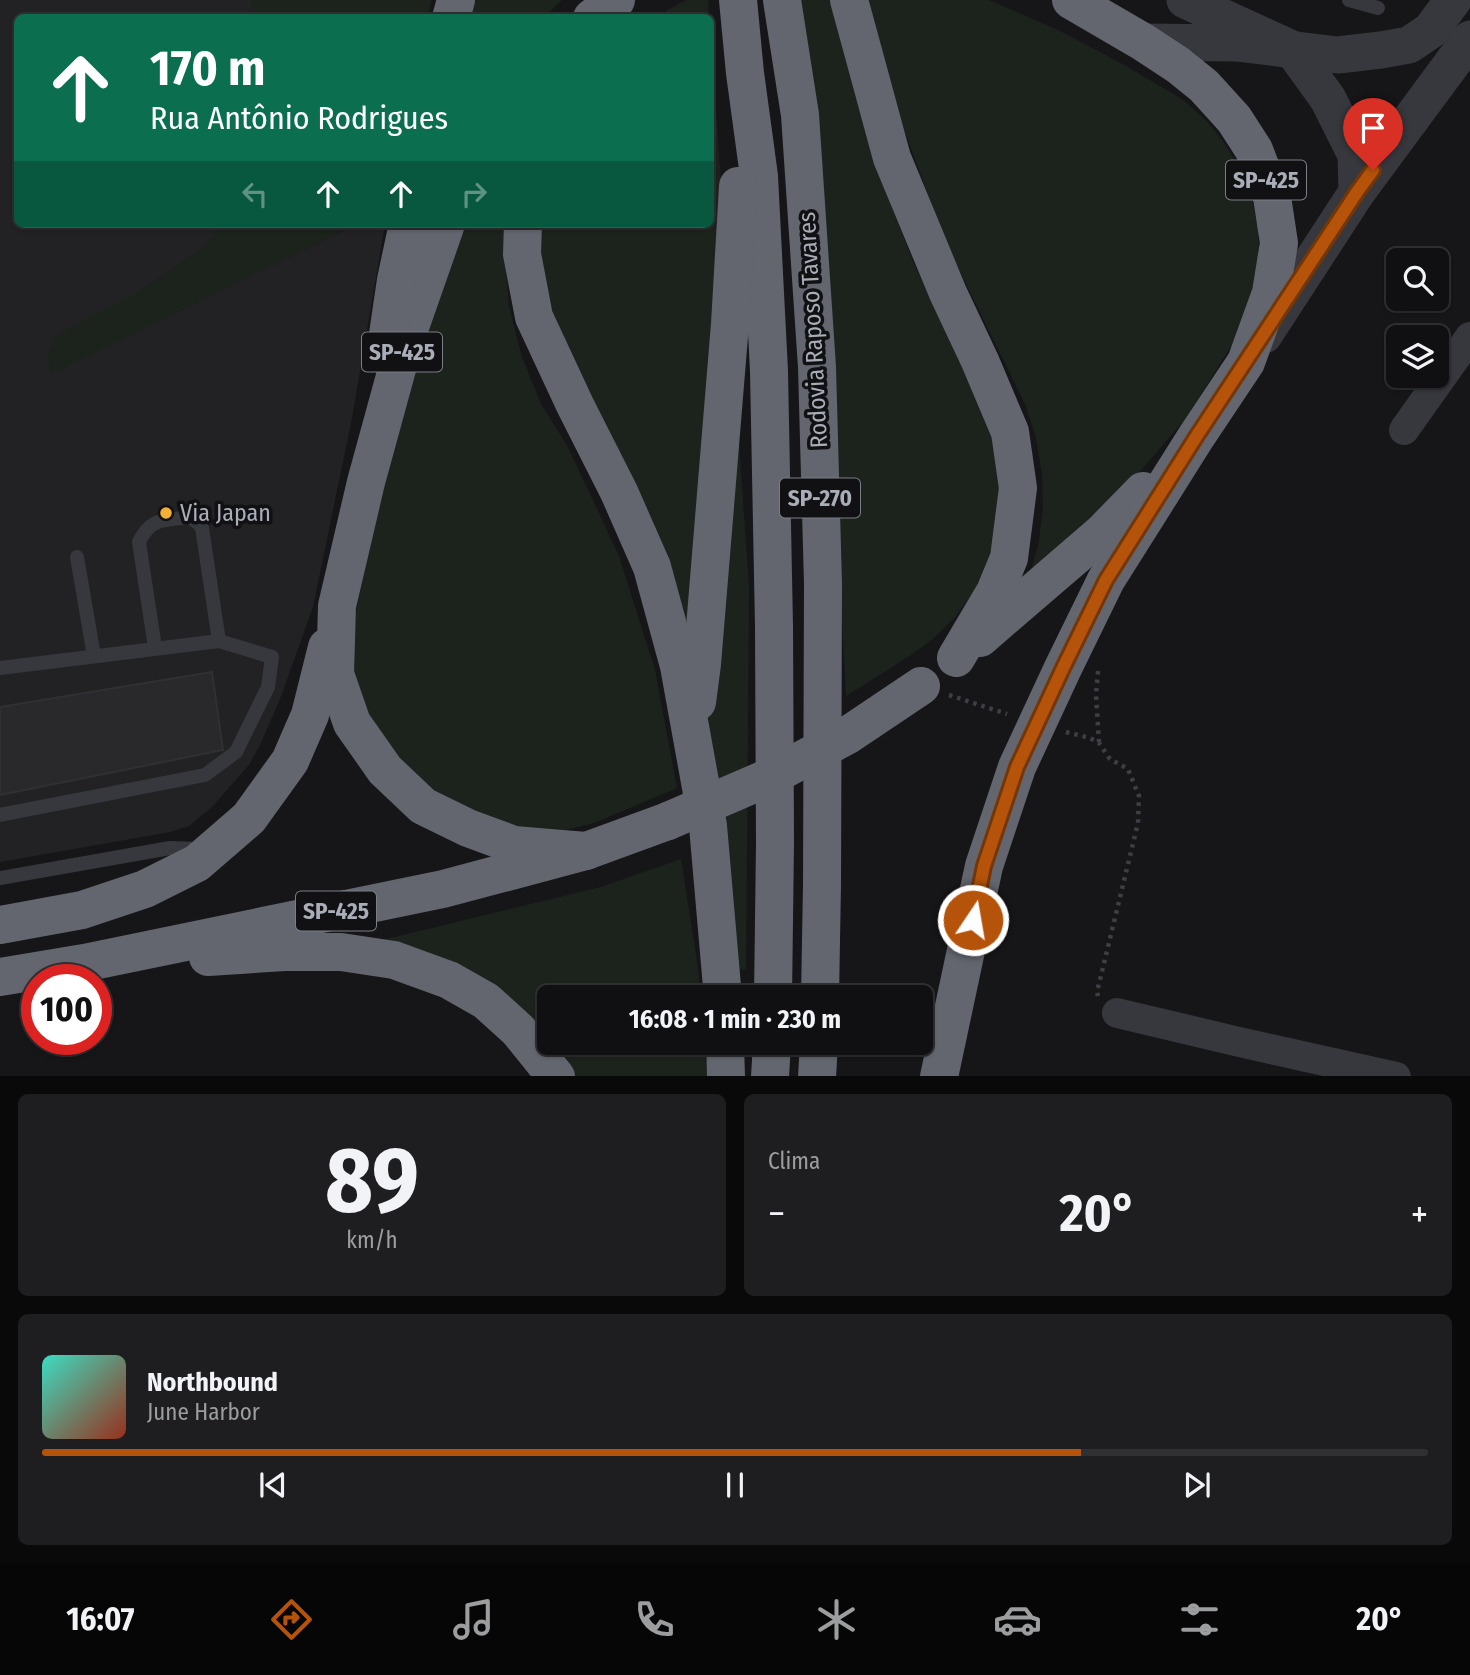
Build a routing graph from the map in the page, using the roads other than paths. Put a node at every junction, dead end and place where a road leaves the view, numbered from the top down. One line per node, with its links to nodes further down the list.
1 (616, 0): 11 (highway)
2 (629, 0): 12 (highway)
3 (738, 0): 16 (highway, Rodovia Raposo Tavares / SP-270)
4 (782, 0): 43 (highway, Rodovia Raposo Tavares / SP-270)
5 (849, 0): 31 (highway)
6 (1071, 0): 14 (highway, SP-425)
7 (1185, 0): 15 (street)
8 (1349, 0): 10 (lane)
9 (1453, 0): 15 (street)
10 (1378, 8)
11 (597, 14)
12 (617, 14)
13 (1470, 39): 17 (street)
14 (1143, 42): 15 (street); 22 (highway, SP-425)
15 (1292, 49): 17 (street)
16 (745, 73): 33 (highway); 42 (highway, Rodovia Raposo Tavares / SP-270)
17 (1357, 192): 22 (street)
18 (407, 228): 25 (highway)
19 (445, 228): 25 (highway, SP-425)
20 (523, 228): 33 (highway)
21 (1470, 337): 23 (street)
22 (1246, 362): 24 (highway, SP-425)
23 (1404, 430)
24 (1196, 437): 31 (highway, SP-425); 52 (highway)
25 (366, 482): 27 (highway, SP-425)
26 (77, 557): 30 (lane)
27 (337, 606): 35 (highway, SP-425); 36 (highway)
28 (219, 640): 29 (lane); 29 (lane); 34 (lane)
29 (155, 648): 30 (lane)
30 (93, 656): 32 (lane)
31 (956, 658): 36 (highway, SP-425, bridge)
32 (0, 668)
33 (692, 737): 41 (highway)
34 (0, 815)
35 (212, 850): 37 (lane); 38 (highway, SP-425)
36 (586, 851): 39 (highway, SP-425)
37 (0, 877)
38 (0, 925)
39 (84, 963): 40 (highway, SP-425); 48 (highway, SP-425)
40 (0, 977)
41 (722, 985)
42 (773, 985)
43 (820, 985)
44 (1117, 1013): 53 (street)
45 (725, 1055): 49 (highway)
46 (771, 1055): 50 (highway)
47 (818, 1055): 51 (highway)
48 (556, 1076)
49 (726, 1076)
50 (770, 1076)
51 (817, 1076)
52 (939, 1076)
53 (1396, 1076)

